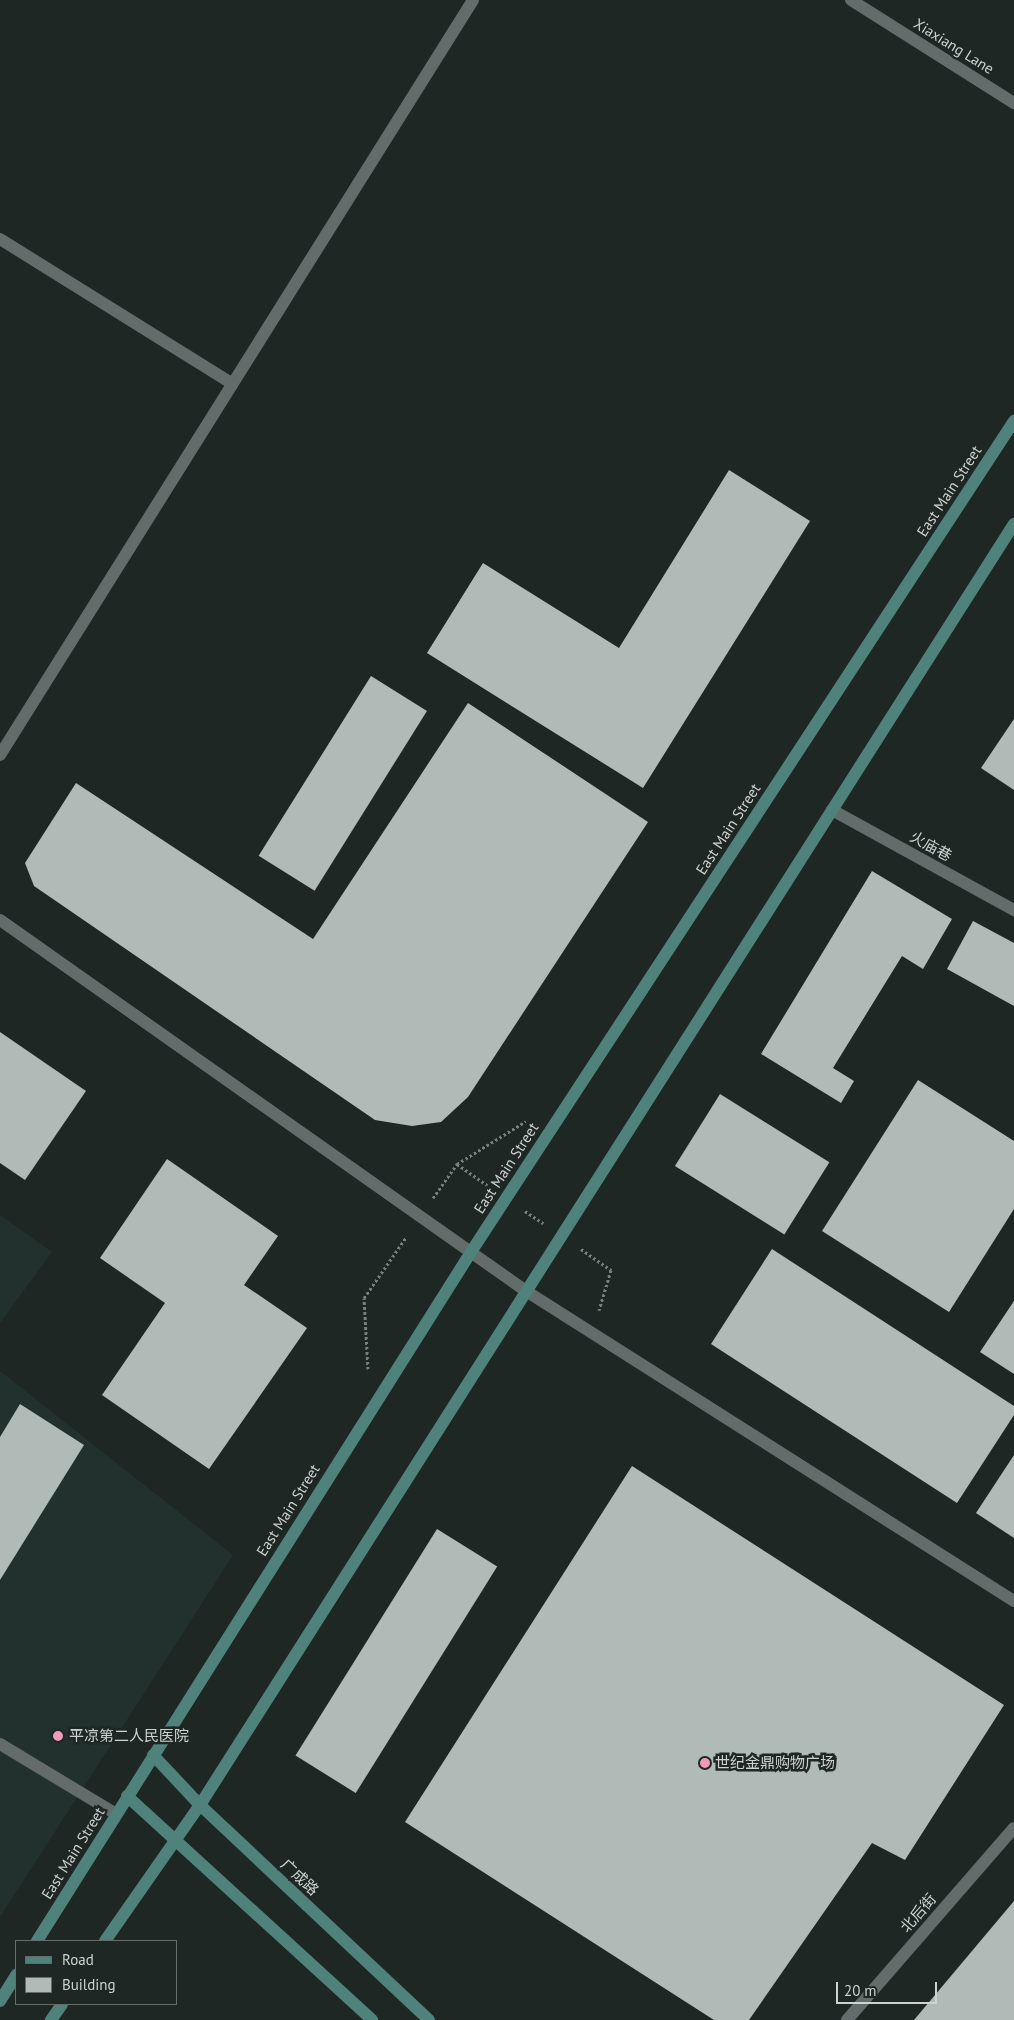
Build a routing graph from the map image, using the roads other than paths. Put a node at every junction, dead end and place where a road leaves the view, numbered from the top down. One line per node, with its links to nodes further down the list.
1 (473, 0): 5 (street)
2 (851, 0): 3 (street, Xiaxiang Lane)
3 (1014, 103)
4 (0, 239): 5 (street)
5 (233, 384): 8 (street)
6 (1014, 421): 12 (main road, East Main Street)
7 (1014, 524): 9 (main road)
8 (0, 755)
9 (832, 810): 10 (street, 火庙巷); 13 (main road)
10 (1014, 910)
11 (0, 920): 12 (street)
12 (471, 1252): 13 (street); 16 (main road, East Main Street)
13 (526, 1291): 14 (street); 18 (main road)
14 (1014, 1602)
15 (0, 1744): 19 (street)
16 (153, 1755): 17 (main road, East Main Street); 18 (main road, 广成路)
17 (127, 1796): 19 (main road, East Main Street); 21 (main road)
18 (200, 1805): 21 (main road); 29 (main road, 广成路)
19 (116, 1814): 22 (main road, East Main Street)
20 (1014, 1828): 30 (street, 北后街)
21 (177, 1837): 23 (main road); 28 (main road)
22 (38, 1940)
23 (106, 1940)
24 (15, 1977): 25 (main road)
25 (0, 2001)
26 (61, 2005): 27 (main road)
27 (51, 2020)
28 (372, 2020)
29 (429, 2020)
30 (847, 2020)

